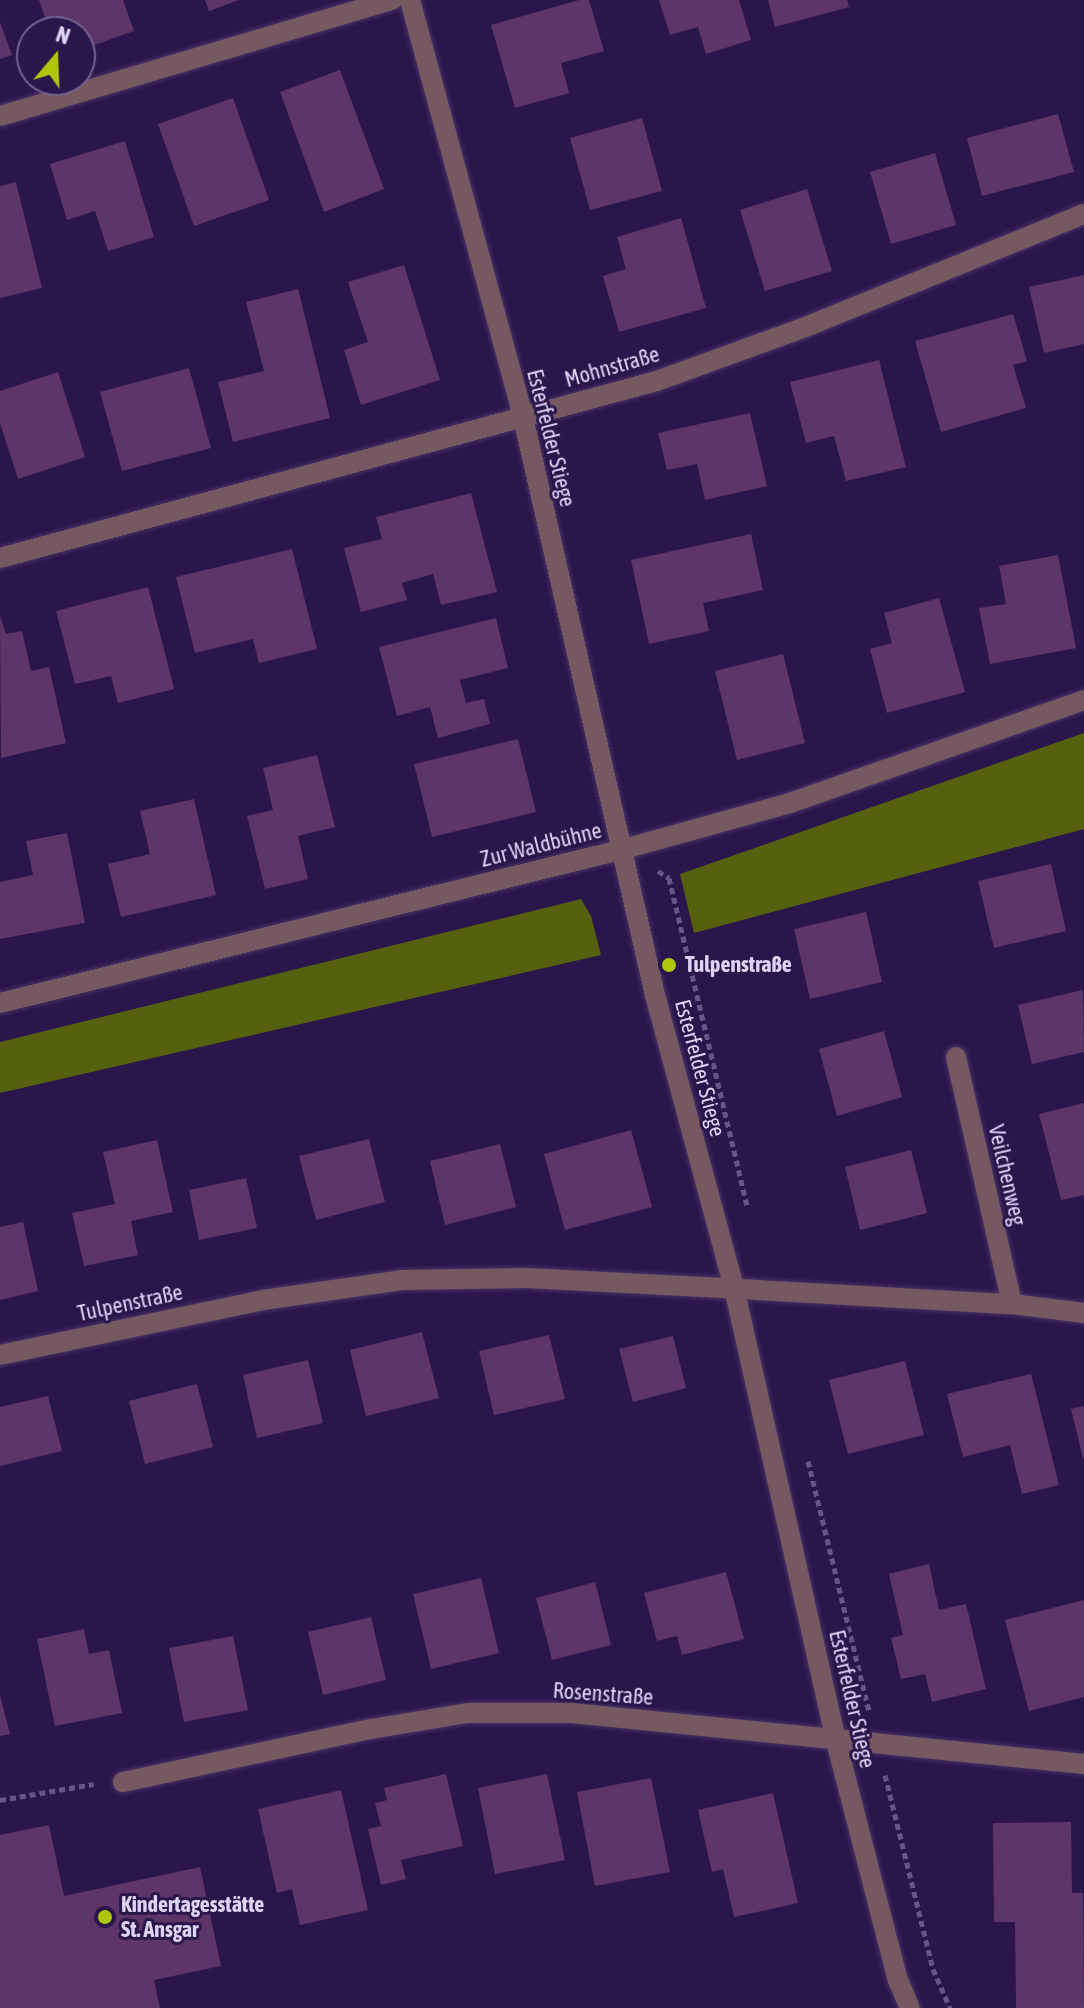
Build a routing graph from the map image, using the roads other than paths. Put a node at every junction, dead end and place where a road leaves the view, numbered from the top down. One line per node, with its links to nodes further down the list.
1 (392, 0): 3 (street)
2 (410, 0): 5 (street, Esterfelder Stiege)
3 (0, 116)
4 (1084, 214): 5 (street, Mohnstraße)
5 (523, 417): 6 (street, Mohnstraße); 8 (street, Esterfelder Stiege)
6 (0, 558)
7 (1084, 700): 8 (street, Zur Waldbühne)
8 (624, 849): 9 (street, Zur Waldbühne); 11 (street, Esterfelder Stiege)
9 (0, 1003)
10 (956, 1057): 12 (street, Veilchenweg)
11 (734, 1288): 12 (street, Tulpenstraße); 14 (street, Tulpenstraße); 15 (street, Esterfelder Stiege)
12 (1012, 1304): 13 (street, Tulpenstraße)
13 (1084, 1313)
14 (0, 1355)
15 (836, 1741): 16 (street, Rosenstraße); 17 (street, Rosenstraße); 18 (street, Esterfelder Stiege)
16 (1084, 1764)
17 (123, 1782)
18 (910, 2008)

